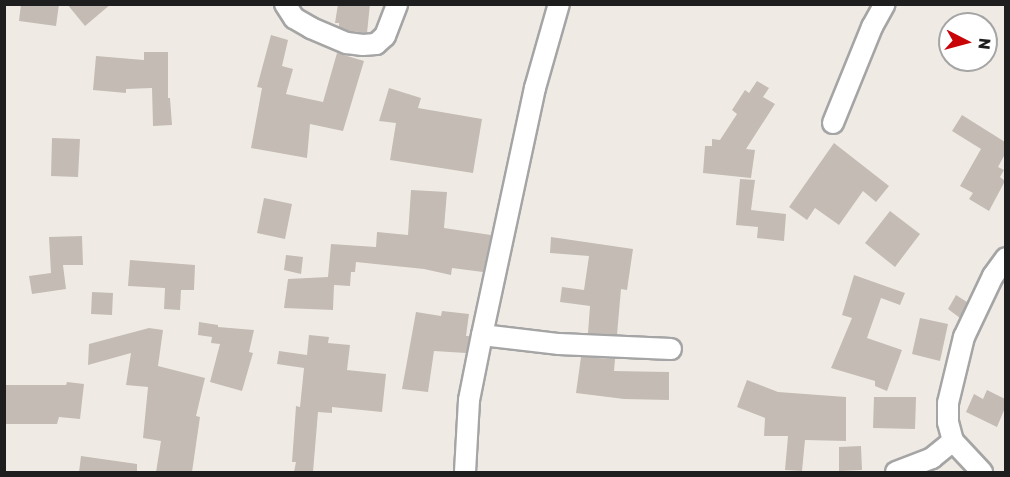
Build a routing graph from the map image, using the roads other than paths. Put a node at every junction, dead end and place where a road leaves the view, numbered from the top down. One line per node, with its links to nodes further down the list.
1 (285, 4): 2 (street)
2 (397, 4)
3 (559, 4): 7 (street)
4 (885, 4): 5 (street)
5 (833, 123)
6 (1005, 258): 9 (street)
7 (482, 335): 8 (street); 10 (street)
8 (671, 349)
9 (953, 441): 11 (street); 12 (street)
10 (465, 472)
11 (896, 472)
12 (982, 472)

